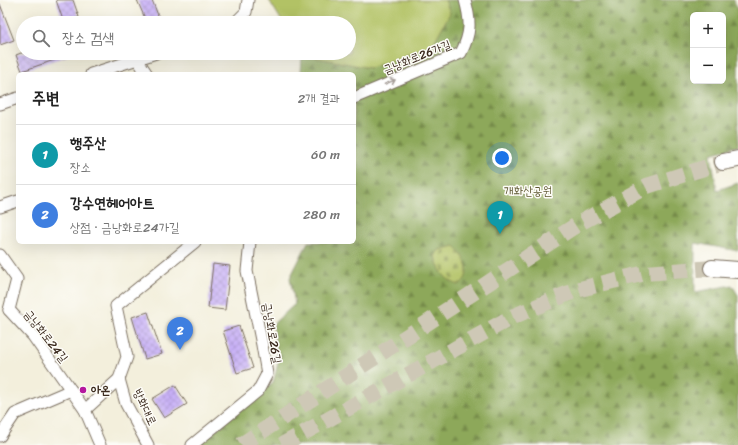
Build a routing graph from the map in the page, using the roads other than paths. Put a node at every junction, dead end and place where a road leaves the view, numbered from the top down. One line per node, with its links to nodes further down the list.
1 (248, 0): 3 (street)
2 (465, 0): 8 (street, 금낭화로26가길, one-way to 2)
3 (242, 16)
4 (134, 60): 6 (street)
5 (138, 60): 7 (street)
6 (97, 72)
7 (146, 72)
8 (356, 97)
9 (16, 99): 10 (street)
10 (0, 104)
11 (16, 202): 12 (street)
12 (0, 206)
13 (193, 244): 19 (street)
14 (250, 244): 25 (street, 금낭화로26길)
15 (0, 255): 18 (street, 금낭화로24길)
16 (712, 268): 17 (highway)
17 (738, 270)
18 (4, 314): 20 (street, 금낭화로24길)
19 (120, 379): 21 (street); 24 (street, 방화대로)
20 (71, 390): 21 (street, 금낭화로24길); 22 (street)
21 (85, 410): 23 (street)
22 (0, 436)
23 (100, 445)
24 (148, 445)
25 (192, 445)

